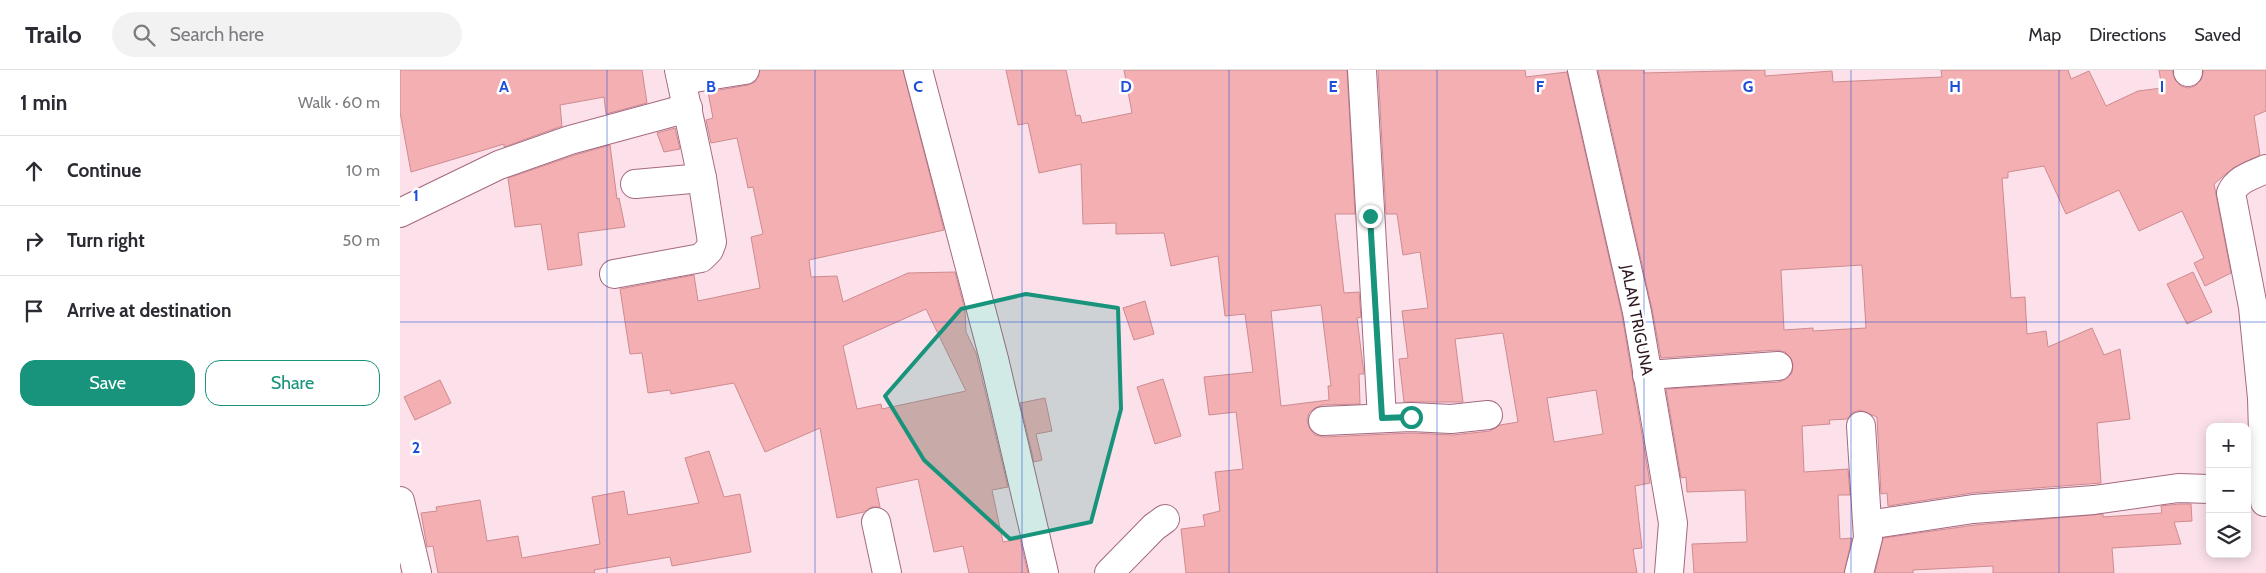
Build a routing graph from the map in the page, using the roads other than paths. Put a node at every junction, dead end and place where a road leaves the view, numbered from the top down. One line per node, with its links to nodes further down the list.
1 (745, 70): 5 (street)
2 (918, 70): 27 (street)
3 (1362, 70): 16 (street)
4 (1582, 70): 14 (street, JALAN TRIGUNA)
5 (680, 75): 6 (street)
6 (688, 108): 8 (street); 10 (street)
7 (2266, 168): 12 (street)
8 (702, 178): 9 (street); 11 (street)
9 (635, 184)
10 (400, 213)
11 (614, 274)
12 (2260, 305): 20 (street)
13 (1778, 366): 14 (street)
14 (1647, 375): 29 (street, JALAN TRIGUNA)
15 (1488, 415): 16 (street)
16 (1382, 418): 17 (street)
17 (1323, 421)
18 (1861, 426): 24 (street)
19 (2206, 488): 24 (street)
20 (2259, 500)
21 (400, 501): 25 (street)
22 (1165, 519): 28 (street)
23 (876, 522): 26 (street)
24 (1868, 525): 30 (street)
25 (417, 573)
26 (886, 573)
27 (1044, 573)
28 (1109, 573)
29 (1669, 573)
30 (1860, 573)

